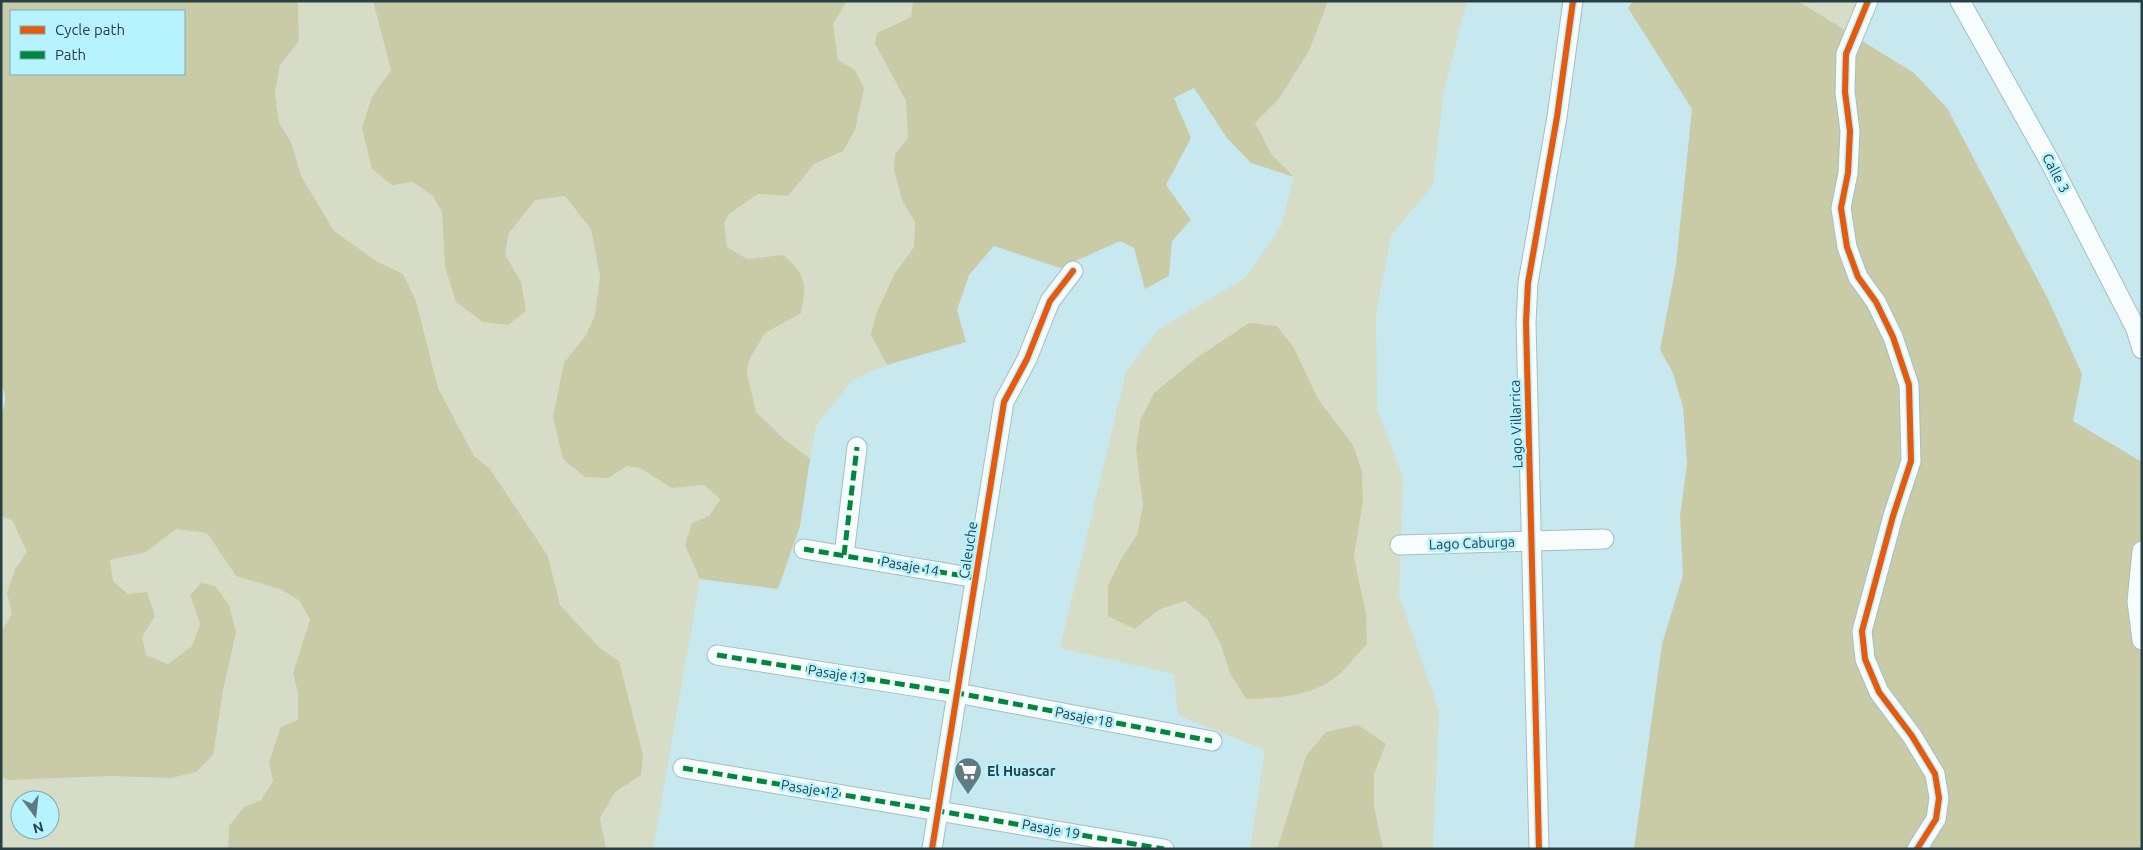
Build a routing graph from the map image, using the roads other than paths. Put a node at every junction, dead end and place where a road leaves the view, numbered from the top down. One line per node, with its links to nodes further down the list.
1 (1573, 1): 8 (street, Lago Villarrica)
2 (1868, 1): 23 (street)
3 (1960, 1): 5 (street, Calle 3)
4 (1073, 271): 13 (street, Caleuche)
5 (2142, 350)
6 (858, 447): 12 (street)
7 (1604, 539): 8 (street, Lago Caburga)
8 (1532, 541): 9 (street, Lago Caburga); 22 (street, Lago Villarrica)
9 (1400, 545)
10 (804, 548): 12 (street, Pasaje 14)
11 (2142, 551): 14 (street)
12 (844, 555): 13 (street, Pasaje 14)
13 (976, 578): 16 (street, Caleuche)
14 (2142, 640)
15 (717, 655): 16 (street, Pasaje 13)
16 (957, 693): 17 (street, Pasaje 18); 19 (street, Caleuche)
17 (1212, 741)
18 (683, 768): 19 (street, Pasaje 12)
19 (938, 810): 20 (street, Caleuche); 21 (street, Pasaje 19)
20 (932, 849)
21 (1164, 849)
22 (1539, 849)
23 (1917, 849)

